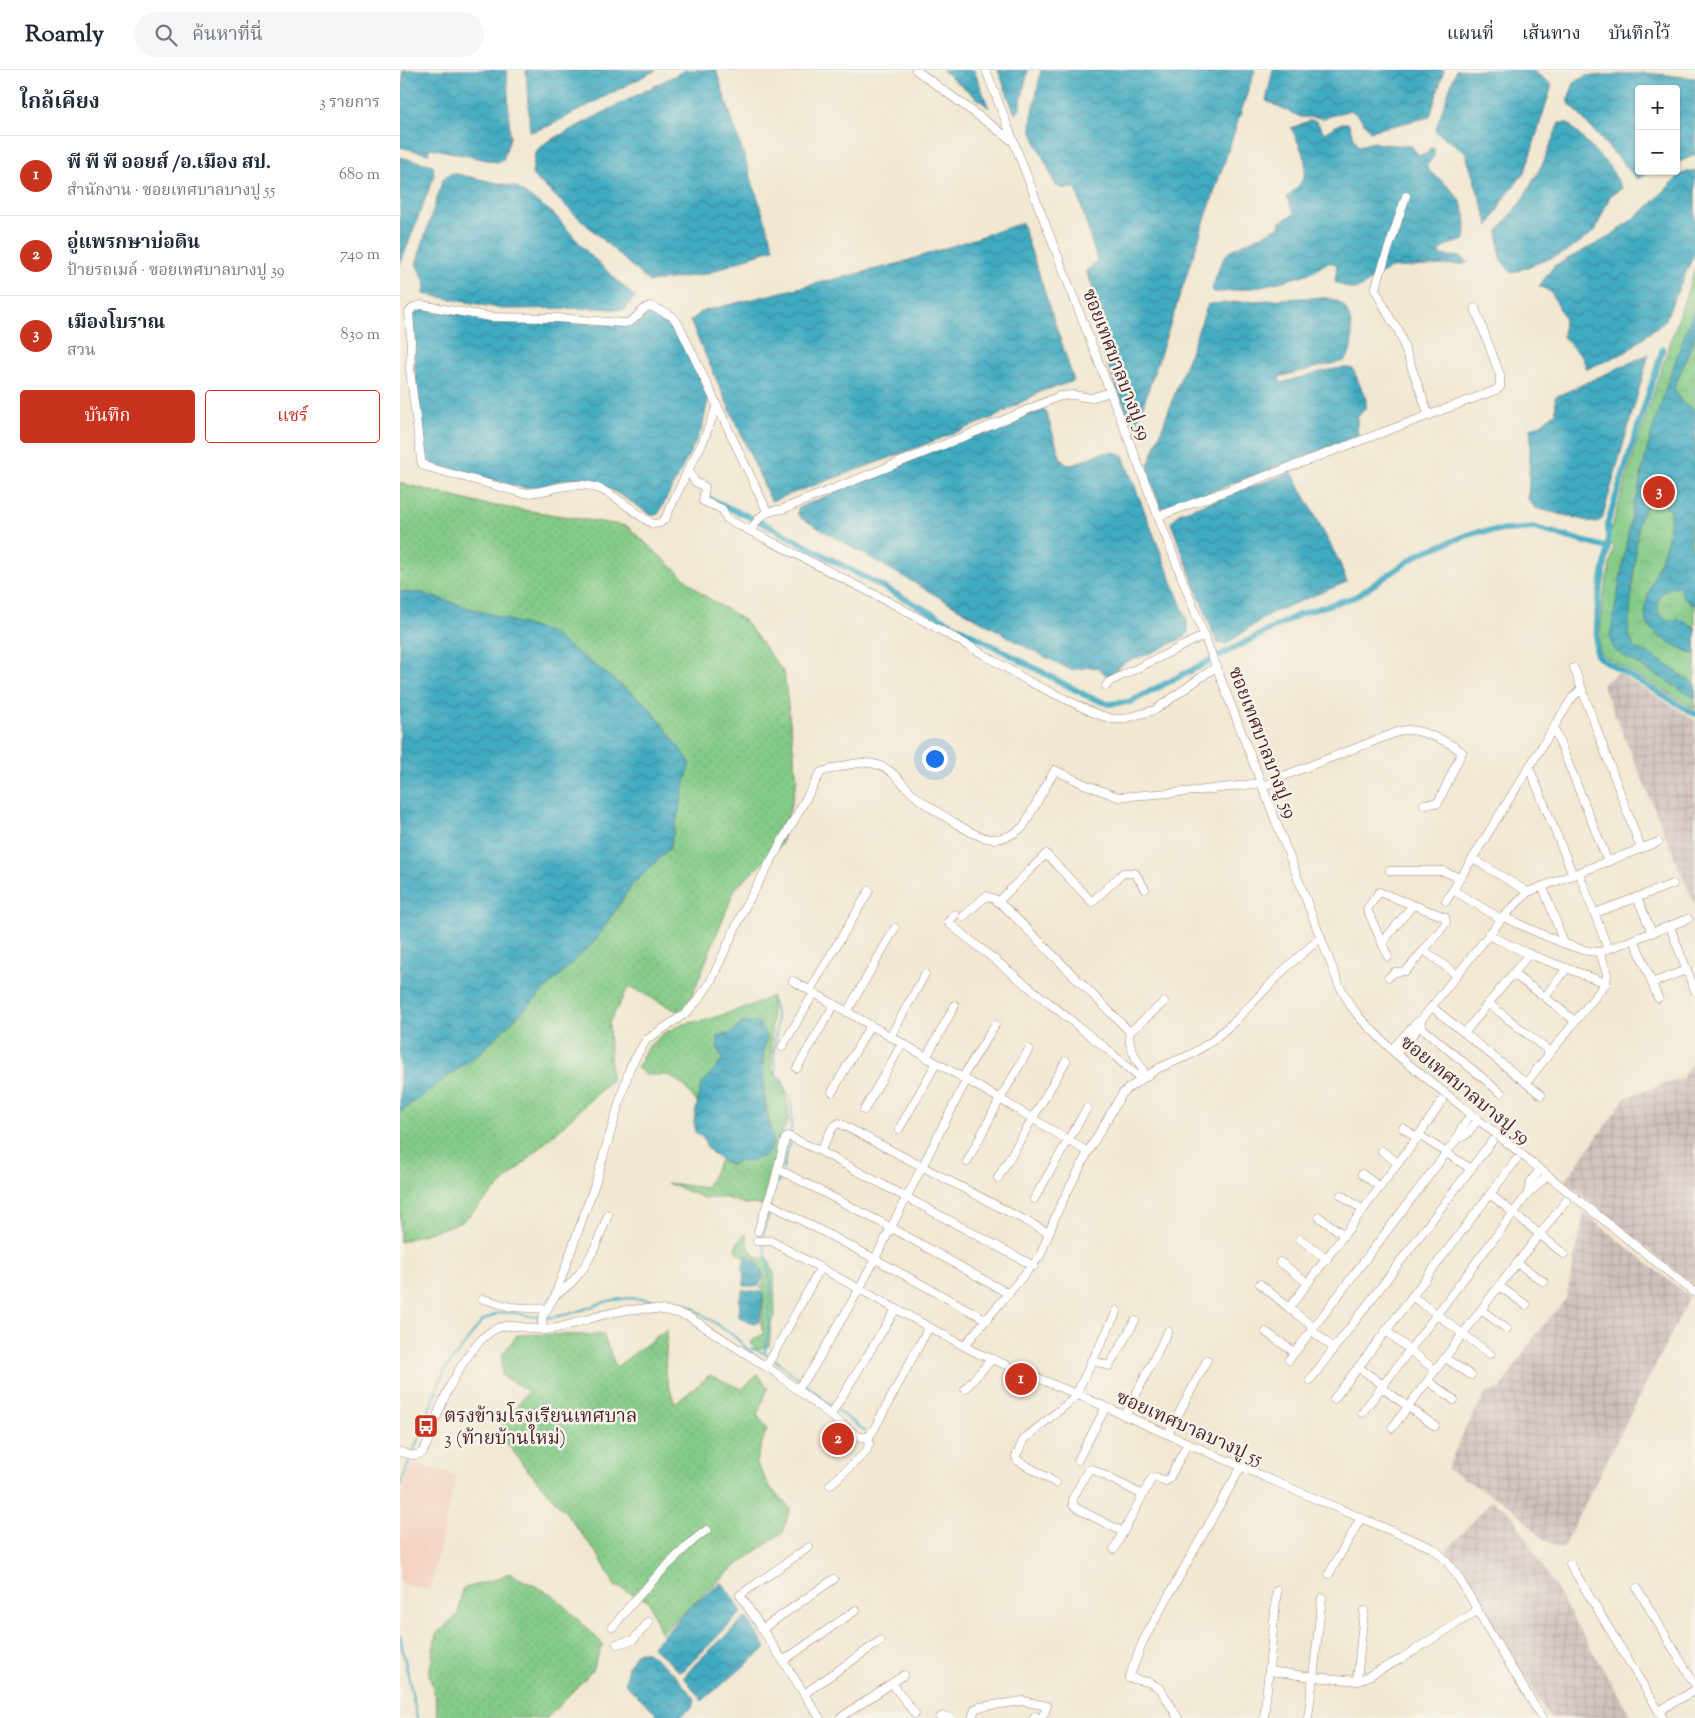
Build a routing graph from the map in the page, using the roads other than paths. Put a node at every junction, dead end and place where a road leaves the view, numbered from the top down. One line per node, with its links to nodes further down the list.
1 (916, 70): 3 (street)
2 (986, 70): 3 (street, ซอยเทศบาลบางปู 59)
3 (1014, 142): 6 (street, ซอยเทศบาลบางปู 59)
4 (1406, 196): 8 (street)
5 (1475, 308): 8 (street)
6 (1111, 392): 10 (street); 11 (street, ซอยเทศบาลบางปู 59)
7 (717, 406): 9 (street); 9 (street); 10 (street)
8 (1429, 416): 11 (street)
9 (687, 472): 12 (street)
10 (767, 512): 12 (street)
11 (1159, 516): 13 (street, ซอยเทศบาลบางปู 59)
12 (752, 528): 14 (street)
13 (1205, 635): 14 (street, ซอยเทศบาลบางปู 59); 16 (street)
14 (1216, 664): 20 (street, ซอยเทศบาลบางปู 59)
15 (1574, 668): 17 (street)
16 (1106, 686)
17 (1581, 689): 18 (street); 23 (street)
18 (1554, 728): 19 (street); 25 (street)
19 (1529, 767): 24 (street); 27 (street)
20 (1262, 785): 21 (street); 48 (street, ซอยเทศบาลบางปู 59); 156 (street)
21 (1424, 804)
22 (1658, 842): 23 (street)
23 (1642, 849): 25 (street)
24 (1472, 859): 28 (street); 34 (street)
25 (1608, 862): 27 (street)
26 (1390, 871): 28 (street)
27 (1576, 874): 30 (street); 39 (street)
28 (1460, 878): 33 (street)
29 (1673, 884): 35 (street)
30 (1543, 887): 34 (street); 50 (street)
31 (1145, 889): 37 (street)
32 (869, 890): 67 (street)
33 (1453, 890): 36 (street); 42 (street)
34 (1528, 892): 42 (street)
35 (1637, 897): 39 (street); 46 (street)
36 (1446, 901)
37 (998, 902): 41 (street); 80 (street)
38 (1413, 905): 51 (street); 51 (street); 53 (street)
39 (1595, 913): 52 (street)
40 (955, 916): 92 (street)
41 (963, 917)
42 (1502, 918): 47 (street); 50 (street)
43 (1688, 919): 44 (street)
44 (1670, 927): 46 (street); 58 (street)
45 (895, 928): 75 (street)
46 (1652, 933): 49 (street)
47 (1488, 935): 55 (street); 61 (street)
48 (1321, 936): 86 (street, ซอยเทศบาลบางปู 59); 92 (street)
49 (1634, 939): 52 (street); 65 (street)
50 (1564, 942): 54 (street)
51 (1382, 943): 56 (street)
52 (1608, 949): 54 (street)
53 (1424, 950): 61 (street); 62 (street)
54 (1600, 952): 64 (street)
55 (1530, 954): 57 (street); 60 (street)
56 (1388, 957)
57 (1567, 968): 64 (street); 68 (street)
58 (1686, 970): 65 (street); 66 (street)
59 (926, 974): 82 (street)
60 (1513, 974): 68 (street); 71 (street)
61 (1457, 976): 74 (street)
62 (1389, 977)
63 (794, 981): 67 (street)
64 (1606, 983): 76 (street)
65 (1652, 983): 69 (street)
66 (1695, 991)
67 (812, 992): 72 (street); 84 (street)
68 (1546, 997): 76 (street)
69 (1658, 998)
70 (1164, 1002): 80 (street)
71 (1488, 1003): 81 (street); 87 (street)
72 (834, 1005): 75 (street); 91 (street)
73 (955, 1005): 88 (street)
74 (1432, 1007): 77 (street); 81 (street)
75 (847, 1012): 79 (street)
76 (1575, 1021): 87 (street)
77 (1419, 1023): 86 (street); 96 (street)
78 (995, 1025): 93 (street)
79 (870, 1026): 82 (street); 95 (street)
80 (1130, 1032): 92 (street)
81 (1465, 1032): 94 (street)
82 (890, 1037): 83 (street)
83 (902, 1044): 88 (street); 101 (street)
84 (782, 1047)
85 (1029, 1049): 98 (street)
86 (1394, 1052): 102 (street, ซอยเทศบาลบางปู 59)
87 (1550, 1052): 94 (street)
88 (926, 1058): 90 (street)
89 (1066, 1061): 103 (street)
90 (936, 1064): 93 (street); 105 (street)
91 (797, 1068)
92 (1144, 1077): 111 (street)
93 (964, 1080): 98 (street); 116 (street)
94 (1526, 1083): 97 (street)
95 (832, 1092)
96 (1502, 1093)
97 (1541, 1095)
98 (1000, 1100): 103 (street); 114 (street)
99 (1442, 1101): 106 (street)
100 (1088, 1108): 107 (street)
101 (864, 1110)
102 (1474, 1117): 112 (street); 119 (street, ซอยเทศบาลบางปู 59)
103 (1032, 1120): 107 (street); 122 (street)
104 (1403, 1128): 106 (street)
105 (899, 1129)
106 (1418, 1136): 112 (street); 115 (street)
107 (1068, 1141): 111 (street); 128 (street)
108 (1492, 1141): 117 (street)
109 (820, 1151): 116 (street); 118 (street); 127 (street)
110 (1382, 1151): 115 (street)
111 (1088, 1152): 137 (street)
112 (1447, 1152): 117 (street); 169 (street)
113 (1516, 1160): 124 (street)
114 (967, 1162)
115 (1398, 1163): 123 (street)
116 (922, 1166): 127 (street); 137 (street)
117 (1471, 1169): 176 (street)
118 (780, 1170): 130 (street); 135 (street)
119 (1540, 1170): 121 (street, ซอยเทศบาลบางปู 59); 126 (street)
120 (1362, 1174): 123 (street)
121 (1547, 1176): 126 (street); 154 (street, ซอยเทศบาลบางปู 59)
122 (998, 1178)
123 (1380, 1187): 131 (street)
124 (1490, 1194): 132 (street); 157 (street)
125 (1341, 1195): 131 (street)
126 (1527, 1195): 132 (street)
127 (907, 1198): 135 (street); 147 (street)
128 (1034, 1199)
129 (1566, 1201): 139 (street)
130 (771, 1204): 136 (street); 143 (street)
131 (1363, 1210): 138 (street)
132 (1513, 1213): 139 (street); 164 (street)
133 (608, 1215): 156 (street)
134 (1319, 1217): 138 (street)
135 (892, 1228): 143 (street); 155 (street)
136 (758, 1231)
137 (1049, 1233): 147 (street)
138 (1344, 1235): 144 (street)
139 (1539, 1235): 142 (street); 146 (street)
140 (1300, 1239): 144 (street)
141 (762, 1240): 148 (street, ซอยเทศบาลบางปู 55)
142 (1564, 1254)
143 (876, 1259): 153 (street); 166 (street)
144 (1326, 1259): 150 (street)
145 (1280, 1262): 150 (street)
146 (1517, 1263): 149 (street); 152 (street)
147 (1034, 1266): 155 (street)
148 (821, 1267): 153 (street, ซอยเทศบาลบางปู 55); 185 (street)
149 (1544, 1282)
150 (1308, 1283): 160 (street)
151 (1260, 1284): 160 (street)
152 (1499, 1286): 159 (street); 162 (street)
153 (860, 1288): 161 (street, ซอยเทศบาลบางปู 55); 191 (street)
154 (1695, 1293)
155 (1009, 1294): 166 (street)
156 (555, 1296): 165 (street)
157 (1412, 1296): 164 (street); 172 (street)
158 (483, 1299): 165 (street)
159 (1526, 1305)
160 (1289, 1308): 169 (street)
161 (896, 1309): 168 (street, ซอยเทศบาลบางปู 55); 199 (street)
162 (1481, 1310): 170 (street); 174 (street)
163 (1117, 1311): 182 (street)
164 (1437, 1314): 174 (street); 177 (street)
165 (544, 1319): 185 (street); 207 (street)
166 (987, 1320): 175 (street)
167 (1134, 1321): 182 (street)
168 (929, 1327): 175 (street, ซอยเทศบาลบางปู 55); 205 (street)
169 (1312, 1328): 176 (street); 178 (street)
170 (1507, 1329)
171 (1168, 1331): 201 (street)
172 (1386, 1331): 177 (street); 186 (street)
173 (1266, 1332): 178 (street)
174 (1462, 1334): 179 (street); 180 (street)
175 (964, 1346): 181 (street, ซอยเทศบาลบางปู 55)
176 (1334, 1348): 189 (street)
177 (1410, 1350): 187 (street); 192 (street)
178 (1294, 1352): 184 (street)
179 (1490, 1354)
180 (1445, 1358): 187 (street); 188 (street)
181 (992, 1359): 193 (street); 194 (street, ซอยเทศบาลบางปู 55)
182 (1091, 1360): 194 (street)
183 (1207, 1360): 204 (street)
184 (1289, 1360)
185 (768, 1363): 191 (street)
186 (1358, 1367): 192 (street); 195 (street)
187 (1435, 1370): 190 (street)
188 (1471, 1376)
189 (1310, 1380)
190 (1428, 1381): 196 (street); 197 (street)
191 (801, 1385): 199 (street)
192 (1382, 1386): 197 (street); 200 (street)
193 (965, 1389)
194 (1077, 1394): 198 (street, ซอยเทศบาลบางปู 55); 210 (street)
195 (1334, 1398)
196 (1454, 1400)
197 (1408, 1406): 202 (street); 203 (street)
198 (1106, 1407): 201 (street, ซอยเทศบาลบางปู 55); 208 (street)
199 (833, 1411): 205 (street)
200 (1362, 1413)
201 (1126, 1416): 204 (street, ซอยเทศบาลบางปู 55)
202 (1435, 1426)
203 (1392, 1428)
204 (1168, 1434): 206 (street, ซอยเทศบาลบางปู 55)
205 (869, 1436): 211 (street)
206 (1188, 1443): 209 (street, ซอยเทศบาลบางปู 55); 212 (street)
207 (400, 1452)
208 (1078, 1460)
209 (1241, 1467): 213 (street, ซอยเทศบาลบางปู 55); 250 (street)
210 (1056, 1483)
211 (830, 1485)
212 (1143, 1495): 215 (street); 215 (street)
213 (1361, 1518): 219 (street); 226 (street, ซอยเทศบาลบางปู 55)
214 (707, 1530): 228 (street)
215 (1123, 1532): 217 (street)
216 (809, 1547): 229 (street)
217 (1114, 1549)
218 (1570, 1564): 242 (street)
219 (1329, 1574)
220 (834, 1579): 229 (street)
221 (1637, 1588): 238 (street)
222 (1277, 1591): 233 (street)
223 (1322, 1598): 235 (street)
224 (856, 1610): 232 (street)
225 (1364, 1610): 236 (street)
226 (1478, 1610): 236 (street); 253 (street, ซอยเทศบาลบางปู 55)
227 (649, 1622): 231 (street)
228 (613, 1627)
229 (762, 1629): 232 (street)
230 (880, 1641): 240 (street)
231 (617, 1644)
232 (783, 1661): 240 (street)
233 (1269, 1671): 235 (street); 251 (street)
234 (904, 1675): 237 (street)
235 (1313, 1677): 236 (street); 252 (street)
236 (1357, 1681)
237 (892, 1683): 241 (street); 244 (street)
238 (1695, 1685)
239 (1695, 1690): 242 (street)
240 (804, 1694): 243 (street)
241 (915, 1714)
242 (1661, 1714)
243 (820, 1718)
244 (840, 1718)
245 (940, 1718): 246 (street)
246 (951, 1718)
247 (972, 1718): 249 (street)
248 (1034, 1718): 249 (street)
249 (1040, 1718)
250 (1178, 1718)
251 (1264, 1718)
252 (1308, 1718)
253 (1542, 1718)

